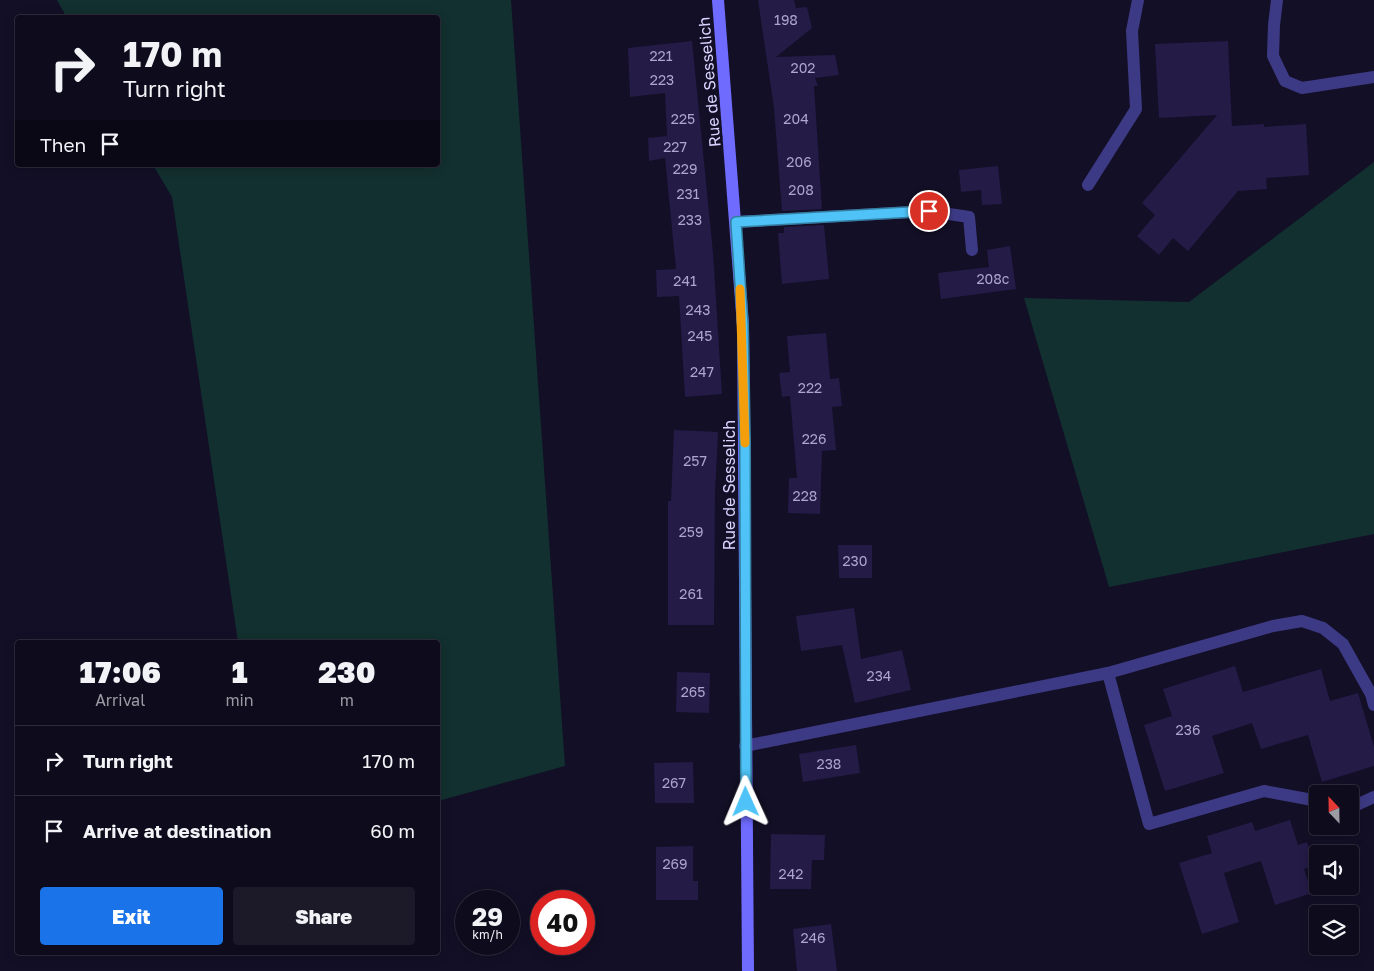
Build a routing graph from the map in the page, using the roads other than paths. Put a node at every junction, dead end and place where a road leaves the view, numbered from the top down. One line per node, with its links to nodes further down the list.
1 (718, 0): 6 (street, Rue de Sesselich)
2 (1138, 0): 5 (lane)
3 (1277, 0): 4 (lane)
4 (1374, 76)
5 (1088, 185)
6 (736, 222): 7 (lane); 10 (street, Rue de Sesselich)
7 (972, 250)
8 (1108, 673): 9 (lane); 10 (lane); 12 (lane)
9 (1374, 705)
10 (745, 746): 14 (street, Rue de Sesselich)
11 (1374, 797): 13 (lane)
12 (1309, 799)
13 (1359, 804)
14 (748, 971)

